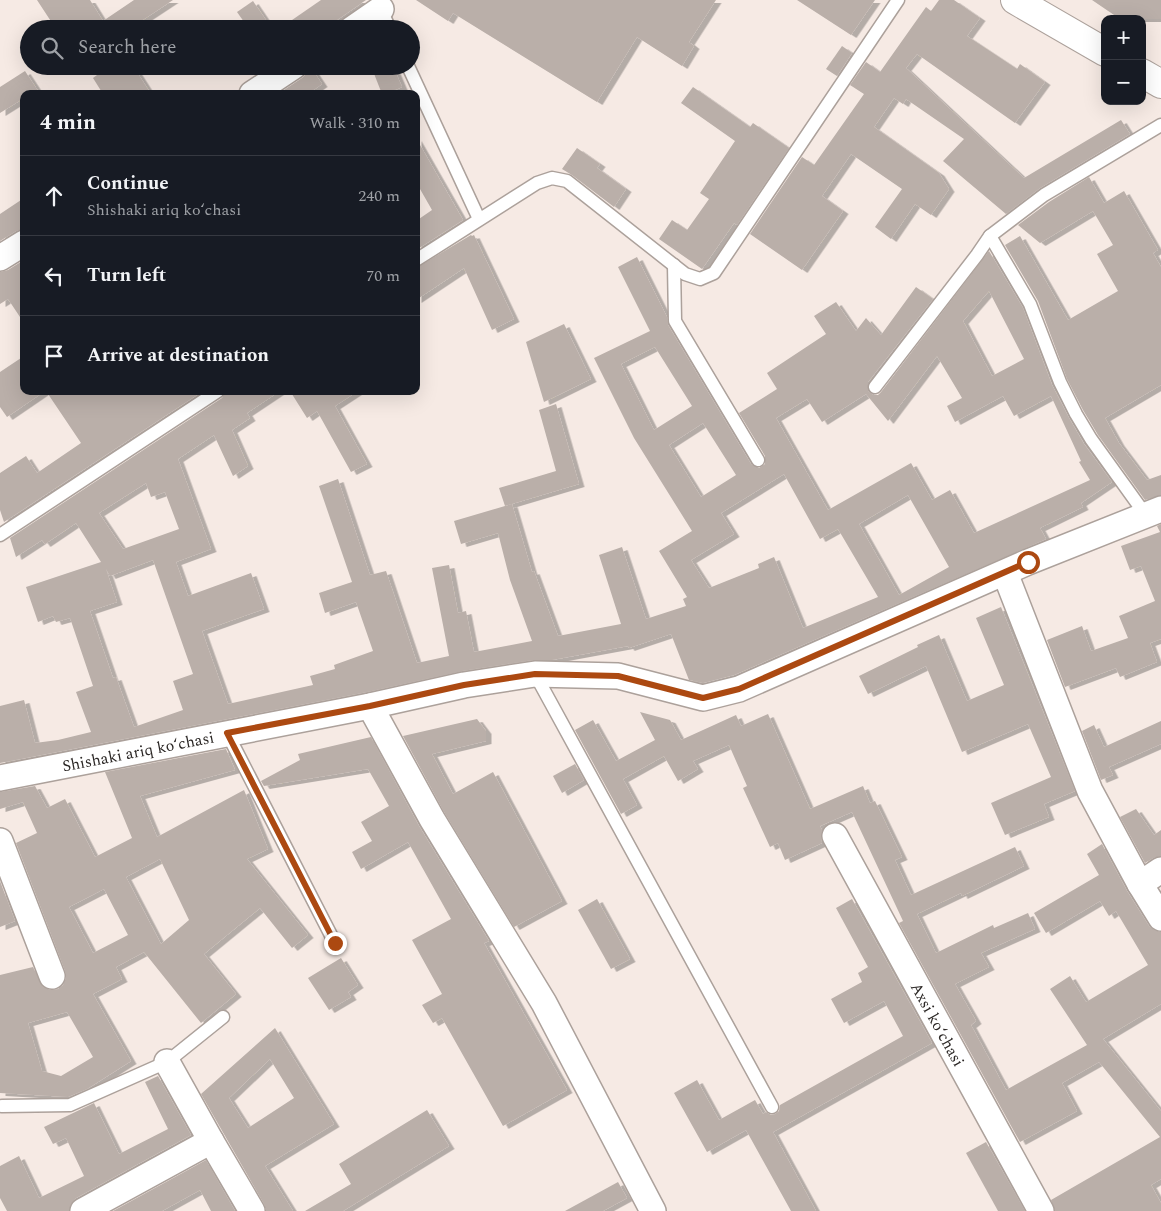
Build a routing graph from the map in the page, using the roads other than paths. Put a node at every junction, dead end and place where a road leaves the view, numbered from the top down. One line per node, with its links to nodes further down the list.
1 (898, 0): 19 (lane)
2 (1015, 0): 5 (street)
3 (382, 13): 4 (street)
4 (369, 20)
5 (1101, 50)
6 (280, 75): 10 (street)
7 (412, 75): 11 (lane)
8 (1146, 75): 9 (street)
9 (1161, 84)
10 (258, 90)
11 (419, 90)
12 (420, 92): 14 (lane)
13 (1161, 125): 15 (lane)
14 (479, 219): 17 (lane); 19 (lane)
15 (990, 236): 20 (lane); 23 (lane)
16 (20, 246): 18 (street)
17 (420, 257)
18 (0, 258)
19 (674, 266): 22 (lane)
20 (875, 387)
21 (212, 395): 24 (lane)
22 (758, 460)
23 (1153, 512): 25 (street, Shishaki ariq koʻchasi)
24 (0, 536)
25 (1005, 573): 26 (street, Shishaki ariq koʻchasi); 33 (street)
26 (535, 674): 27 (street, Shishaki ariq koʻchasi); 40 (lane)
27 (370, 706): 28 (street, Shishaki ariq koʻchasi); 44 (street)
28 (227, 733): 29 (street, Shishaki ariq koʻchasi); 35 (lane)
29 (0, 778)
30 (835, 836): 45 (street, Axsi koʻchasi)
31 (0, 841): 36 (street)
32 (1161, 870): 33 (street)
33 (1140, 884): 34 (street)
34 (1161, 918)
35 (335, 943)
36 (52, 976)
37 (223, 1017): 38 (lane)
38 (167, 1062): 39 (lane); 41 (street)
39 (2, 1106)
40 (772, 1108)
41 (211, 1141): 42 (street); 43 (street)
42 (83, 1211)
43 (252, 1211)
44 (653, 1211)
45 (1041, 1211)

